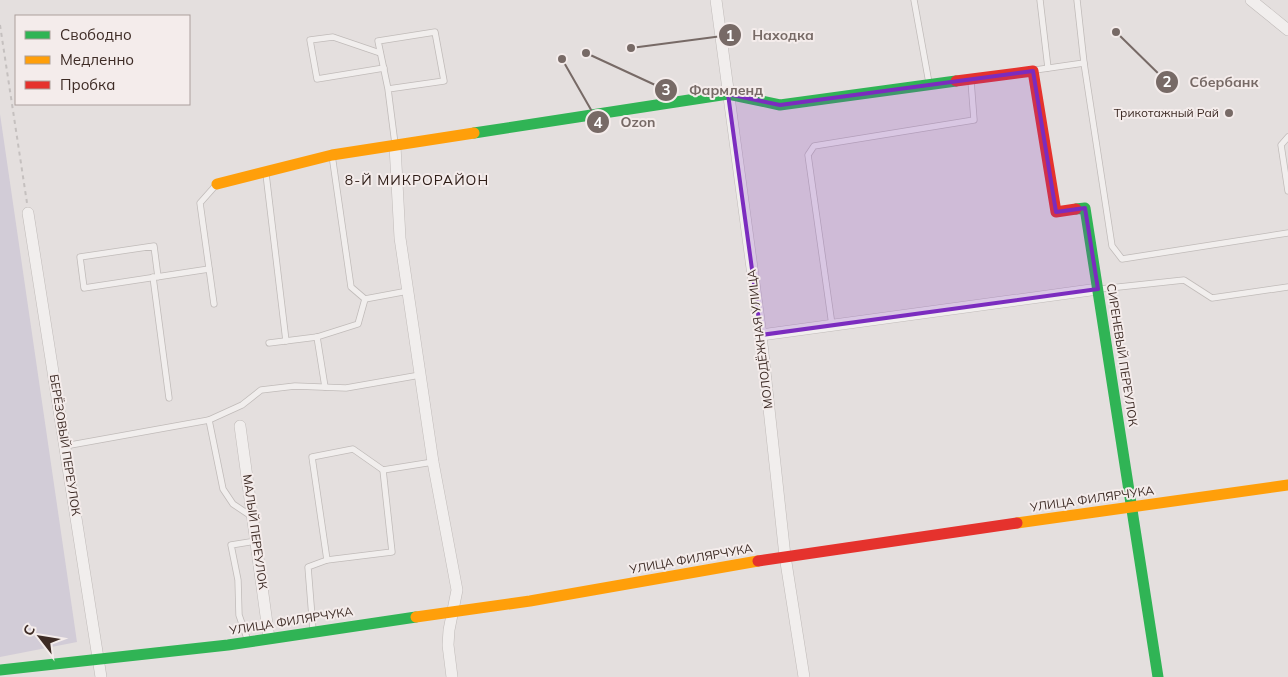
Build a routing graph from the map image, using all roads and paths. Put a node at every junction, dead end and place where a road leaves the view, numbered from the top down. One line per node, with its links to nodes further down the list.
1 (716, 0): 16 (street, МОЛОДЁЖНАЯ УЛИЦА)
2 (914, 0): 14 (lane)
3 (1040, 0): 11 (lane)
4 (1078, 0): 9 (lane)
5 (1251, 0): 7 (street)
6 (0, 25): 23 (path)
7 (1288, 30)
8 (380, 53): 10 (lane); 10 (lane); 15 (lane)
9 (1084, 63): 11 (lane); 24 (lane)
10 (384, 68): 15 (lane)
11 (1048, 68): 12 (lane)
12 (1033, 71): 13 (street); 28 (street, СИРЕНЕВЫЙ ПЕРЕУЛОК)
13 (971, 79): 14 (street); 32 (lane)
14 (930, 85): 16 (street)
15 (388, 89): 18 (lane)
16 (728, 94): 18 (street); 33 (street, МОЛОДЁЖНАЯ УЛИЦА)
17 (1288, 137): 22 (lane)
18 (395, 146): 19 (street); 29 (street)
19 (332, 156): 20 (street); 30 (lane)
20 (266, 172): 21 (street); 35 (lane)
21 (217, 184): 25 (lane)
22 (1288, 191)
23 (28, 213): 42 (street, БЕРЁЗОВЫЙ ПЕРЕУЛОК)
24 (1288, 233)
25 (209, 269): 26 (lane); 31 (lane)
26 (156, 277): 26 (lane); 39 (lane)
27 (1288, 287): 28 (lane)
28 (1098, 289): 32 (street); 46 (street, СИРЕНЕВЫЙ ПЕРЕУЛОК)
29 (408, 291): 30 (lane); 37 (street)
30 (365, 299): 34 (lane)
31 (214, 304)
32 (832, 325): 33 (street)
33 (761, 334): 49 (street, МОЛОДЁЖНАЯ УЛИЦА)
34 (317, 337): 35 (lane); 38 (lane)
35 (286, 341): 36 (lane)
36 (269, 343)
37 (420, 375): 38 (lane); 43 (street)
38 (325, 387): 40 (lane)
39 (169, 398)
40 (209, 420): 42 (lane); 47 (lane)
41 (240, 426): 47 (street, МАЛЫЙ ПЕРЕУЛОК)
42 (65, 446): 55 (street, БЕРЁЗОВЫЙ ПЕРЕУЛОК)
43 (433, 462): 44 (lane); 51 (street)
44 (383, 470): 50 (lane); 50 (lane)
45 (1288, 484): 46 (street, УЛИЦА ФИЛЯРЧУКА)
46 (1132, 508): 49 (street, УЛИЦА ФИЛЯРЧУКА); 60 (street, СИРЕНЕВЫЙ ПЕРЕУЛОК)
47 (253, 517): 48 (street, МАЛЫЙ ПЕРЕУЛОК)
48 (256, 541): 53 (street, МАЛЫЙ ПЕРЕУЛОК); 54 (lane)
49 (785, 556): 51 (street, УЛИЦА ФИЛЯРЧУКА); 59 (street, МОЛОДЁЖНАЯ УЛИЦА)
50 (327, 560): 52 (lane)
51 (453, 611): 52 (street, УЛИЦА ФИЛЯРЧУКА); 58 (street)
52 (314, 632): 53 (street, УЛИЦА ФИЛЯРЧУКА)
53 (269, 638): 54 (street, УЛИЦА ФИЛЯРЧУКА)
54 (249, 642): 55 (street, УЛИЦА ФИЛЯРЧУКА)
55 (98, 660): 56 (street, УЛИЦА ФИЛЯРЧУКА); 57 (street, БЕРЁЗОВЫЙ ПЕРЕУЛОК)
56 (0, 670)
57 (101, 677)
58 (452, 677)
59 (804, 677)
60 (1158, 677)

